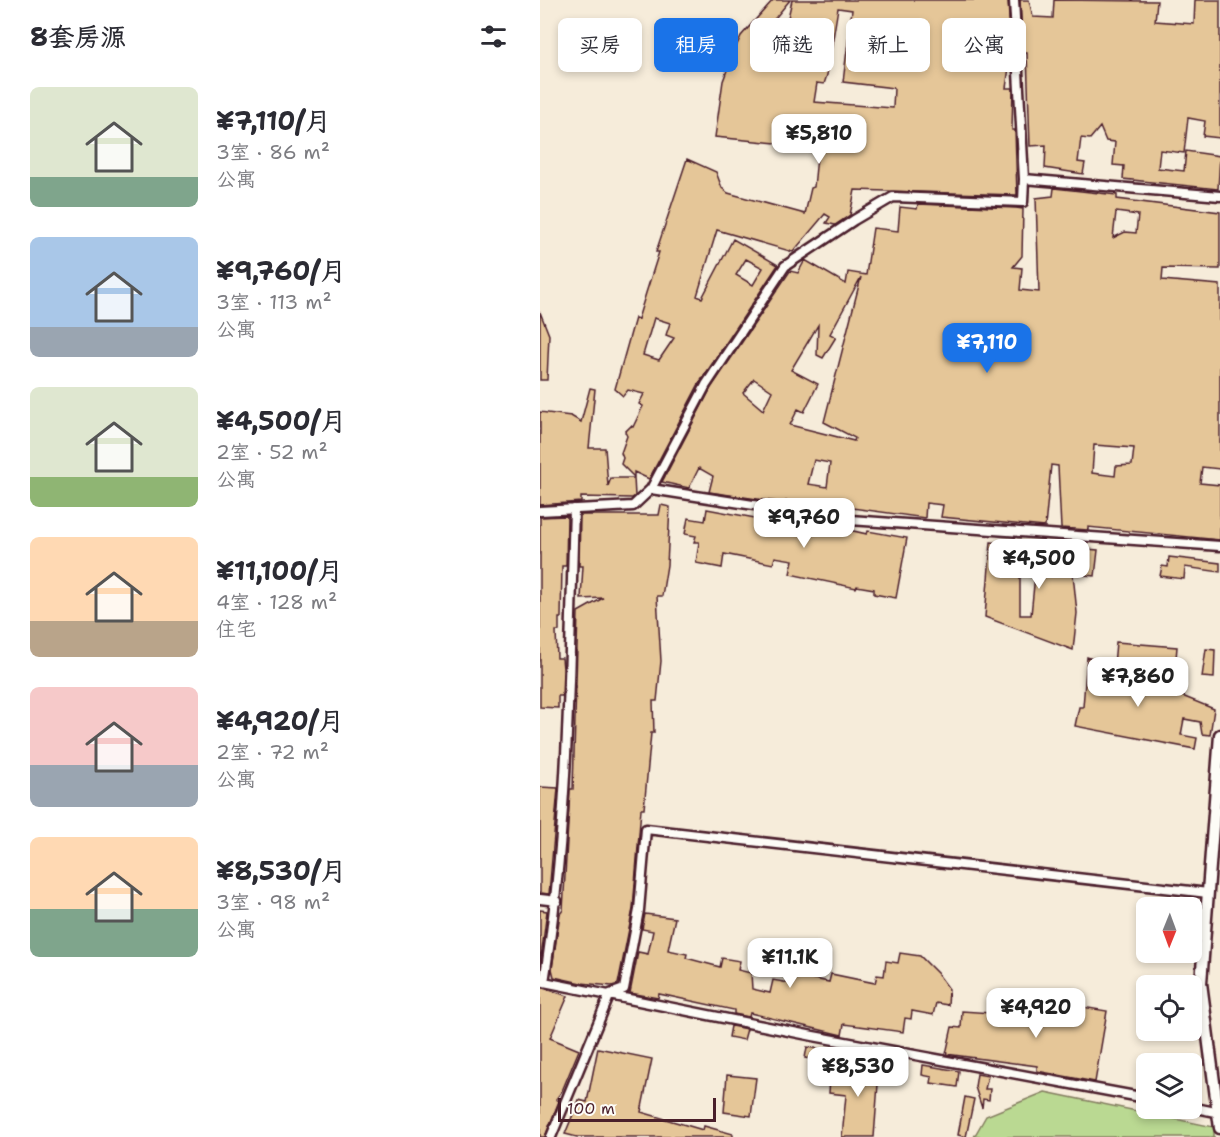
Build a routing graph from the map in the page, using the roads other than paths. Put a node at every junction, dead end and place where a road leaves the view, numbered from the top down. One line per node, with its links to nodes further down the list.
1 (1014, 0): 2 (street)
2 (1024, 179): 3 (street); 4 (street)
3 (1220, 196)
4 (651, 489): 5 (street); 7 (street)
5 (574, 509): 6 (street); 11 (street)
6 (540, 511)
7 (1220, 546)
8 (1220, 735): 9 (street)
9 (1208, 893): 12 (street); 15 (street)
10 (540, 899): 11 (street)
11 (557, 901): 12 (street)
12 (610, 994): 13 (street); 17 (street)
13 (1136, 1096)
14 (1202, 1109): 15 (street)
15 (1219, 1113): 16 (street)
16 (1220, 1128)
17 (551, 1137)

